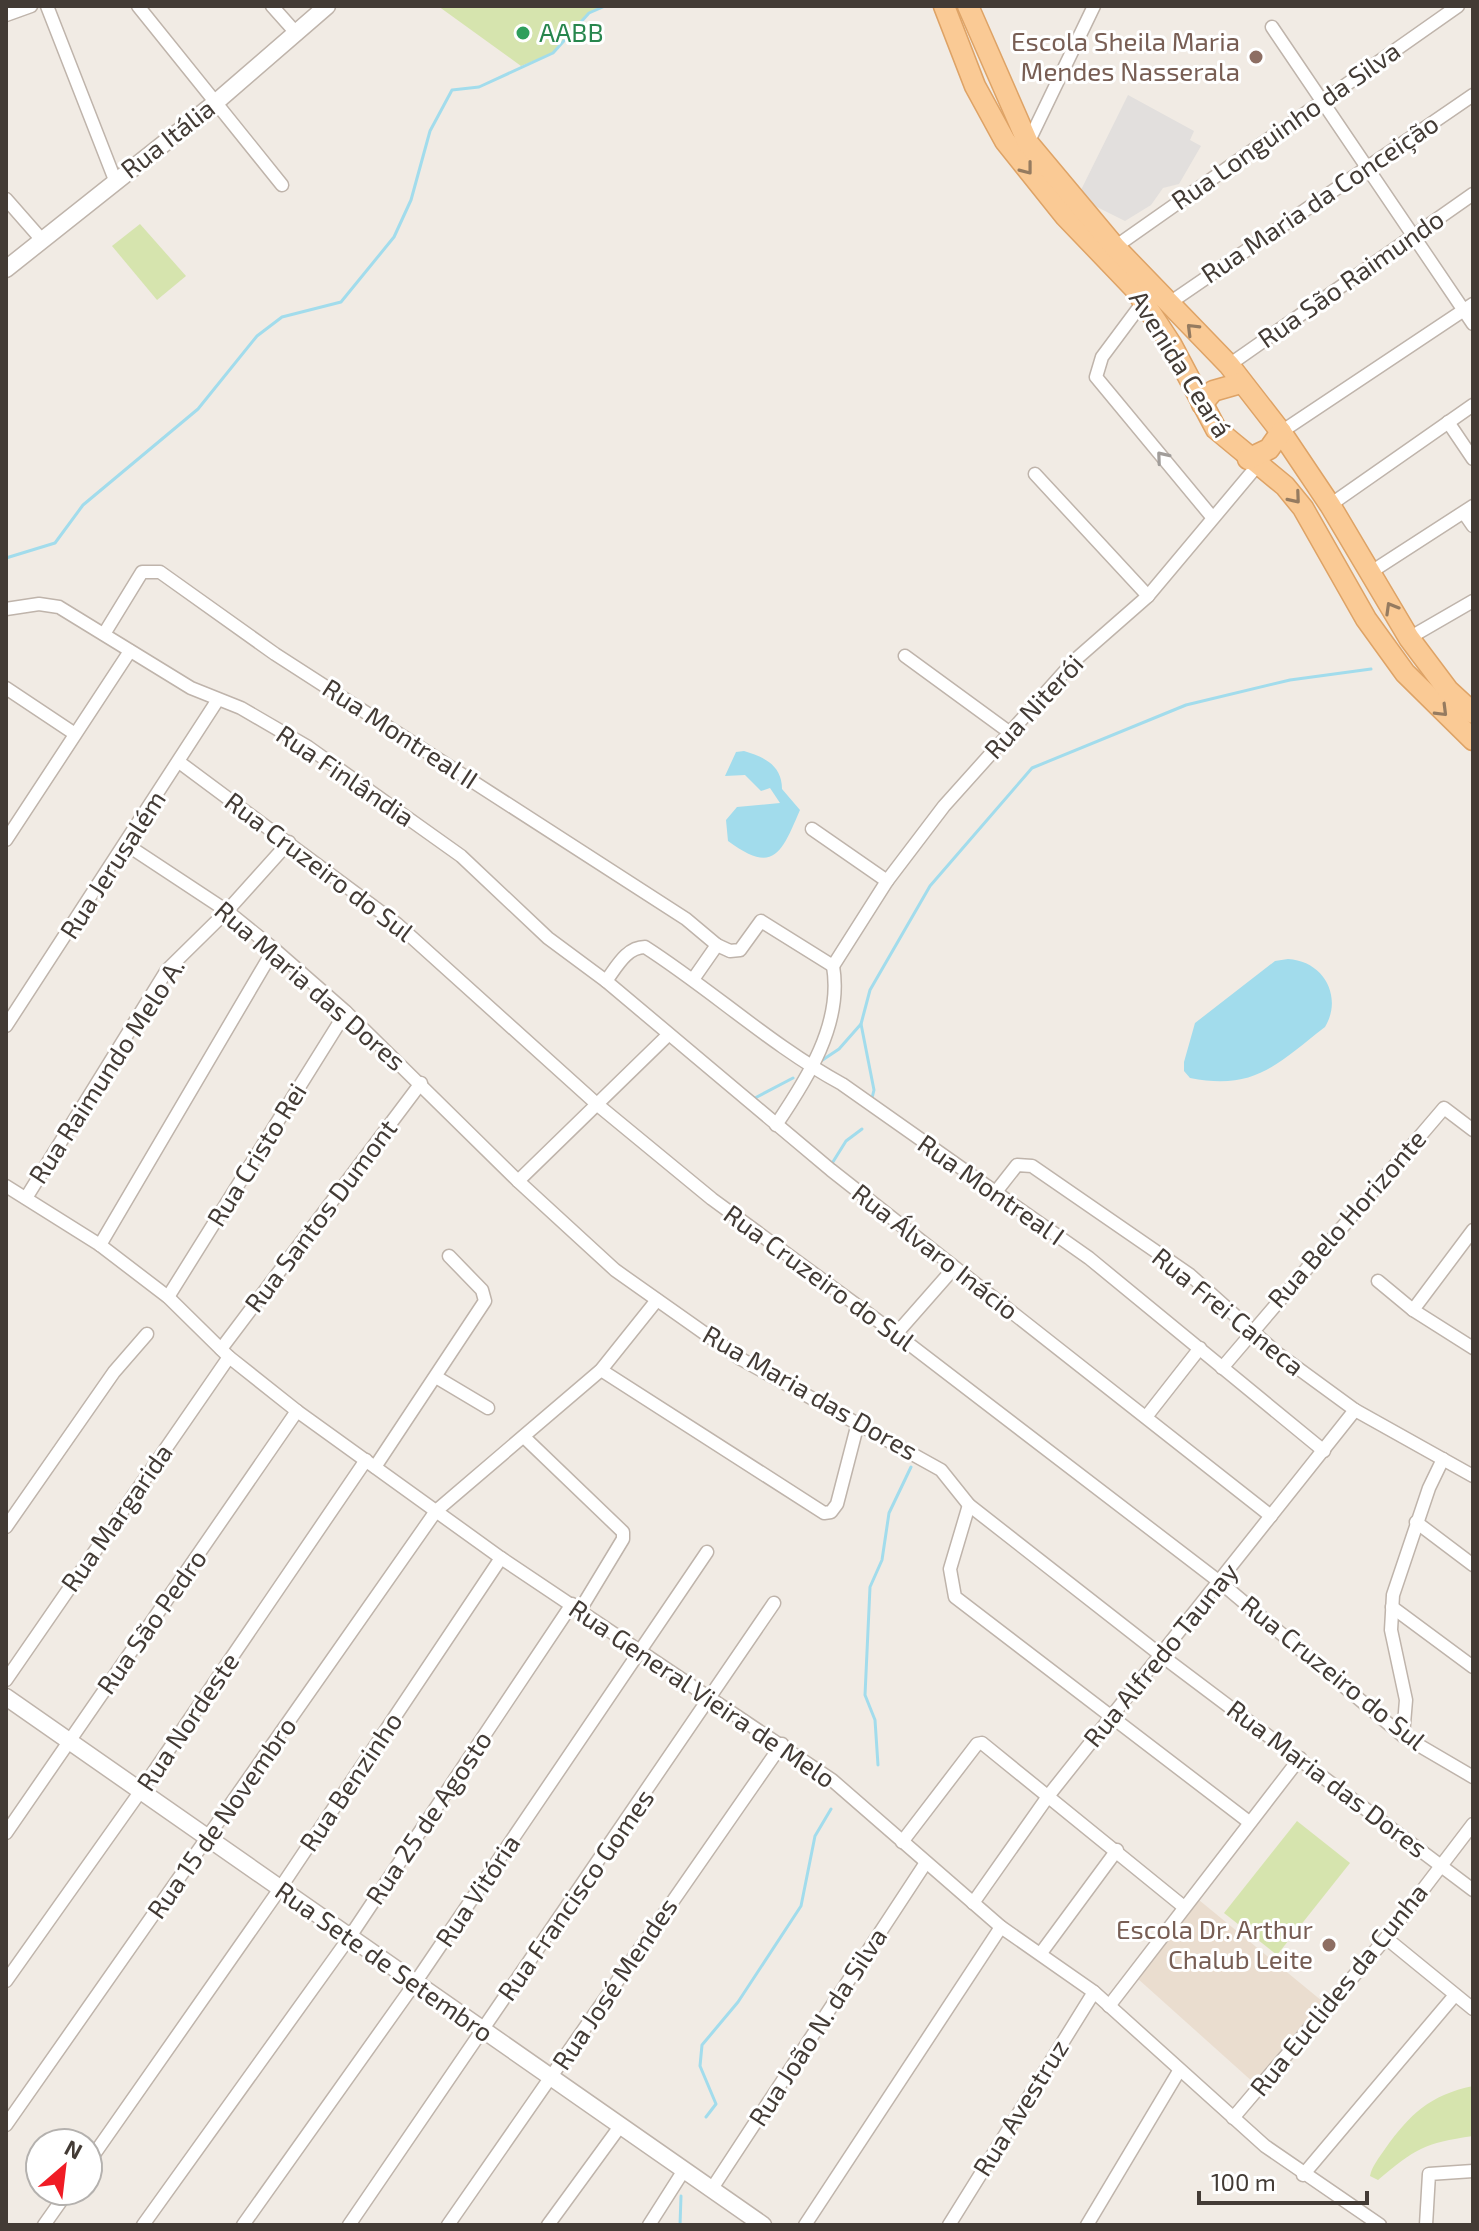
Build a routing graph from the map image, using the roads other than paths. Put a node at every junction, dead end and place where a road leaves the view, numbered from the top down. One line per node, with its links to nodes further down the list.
1 (31, 6): 11 (street)
2 (47, 6): 19 (street)
3 (138, 6): 16 (street)
4 (272, 6): 13 (street)
5 (327, 6): 13 (street, Rua Itália)
6 (944, 6): 27 (main road, Avenida Ceará, one-way to 27)
7 (957, 6): 17 (main road)
8 (968, 6): 17 (main road, Avenida Ceará)
9 (1094, 6): 17 (street)
10 (1458, 6): 15 (street, Rua Longuinho da Silva)
11 (6, 15)
12 (1272, 27): 15 (street)
13 (297, 34): 16 (street, Rua Itália)
14 (1473, 95): 18 (street, Rua Maria da Conceição)
15 (1322, 101): 18 (street); 25 (street, Rua Longuinho da Silva)
16 (215, 103): 19 (street, Rua Itália); 20 (street)
17 (1026, 139): 25 (main road, Avenida Ceará)
18 (1368, 165): 23 (street); 28 (street, Rua Maria da Conceição)
19 (115, 180): 24 (street, Rua Itália)
20 (282, 185)
21 (1473, 194): 23 (street, Rua São Raimundo)
22 (6, 199): 24 (street)
23 (1411, 235): 29 (street); 31 (street, Rua São Raimundo)
24 (42, 240): 26 (street, Rua Itália)
25 (1115, 247): 28 (main road, Avenida Ceará)
26 (6, 269)
27 (1143, 302): 33 (main road, Avenida Ceará); 42 (street, one-way to 27)
28 (1168, 304): 31 (main road, Avenida Ceará, one-way to 28)
29 (1468, 307): 30 (street); 36 (street)
30 (1473, 324)
31 (1229, 365): 32 (main road, Avenida Ceará)
32 (1241, 383): 33 (main road); 36 (main road, Avenida Ceará)
33 (1202, 404): 38 (main road, Avenida Ceará)
34 (1473, 405): 35 (street)
35 (1448, 422): 37 (street); 40 (street)
36 (1281, 432): 38 (main road); 40 (main road, Avenida Ceará)
37 (1473, 459)
38 (1253, 462): 42 (street, Rua Niterói); 57 (main road, Avenida Ceará, one-way to 57)
39 (1035, 474): 45 (street)
40 (1330, 505): 44 (main road, Avenida Ceará)
41 (1468, 509): 43 (street); 44 (street)
42 (1212, 517): 45 (street, Rua Niterói)
43 (1473, 526)
44 (1371, 572): 49 (main road, Avenida Ceará, one-way to 44)
45 (1148, 596): 55 (street, Rua Niterói)
46 (1473, 601): 49 (street)
47 (6, 609): 48 (street, Rua Finlândia)
48 (104, 634): 50 (street, Rua Finlândia); 67 (street, Rua Montreal II)
49 (1409, 638): 54 (main road, Avenida Ceará)
50 (130, 651): 53 (street, Rua Finlândia); 56 (street)
51 (905, 656): 55 (street)
52 (6, 688): 56 (street)
53 (217, 701): 58 (street, Rua Jerusalém); 71 (street, Rua Finlândia)
54 (1473, 713)
55 (1009, 732): 65 (street, Rua Niterói)
56 (75, 734): 60 (street)
57 (1473, 740)
58 (179, 762): 63 (street, Rua Cruzeiro do Sul); 64 (street, Rua Jerusalém)
59 (6, 813): 60 (street)
60 (19, 821): 62 (street)
61 (812, 829): 65 (street)
62 (6, 840)
63 (289, 842): 66 (street, Rua Raimundo Melo A.); 77 (street, Rua Cruzeiro do Sul)
64 (127, 845): 66 (street, Rua Maria das Dores); 73 (street, Rua Jerusalém)
65 (887, 881): 69 (street, Rua Niterói)
66 (227, 911): 68 (street, Rua Maria das Dores); 83 (street, Rua Raimundo Melo A.)
67 (717, 945): 69 (street); 70 (street)
68 (274, 949): 72 (street, Rua Maria das Dores); 85 (street)
69 (833, 966): 75 (street)
70 (694, 978): 71 (street, Rua Montreal I); 75 (street, Rua Montreal I)
71 (606, 981): 74 (street, Rua Álvaro Inácio)
72 (346, 1012): 76 (street, Rua Maria das Dores); 89 (street, Rua Cristo Rei)
73 (6, 1026)
74 (667, 1036): 77 (street); 78 (street, Rua Álvaro Inácio)
75 (813, 1069): 78 (street); 82 (street, Rua Montreal I)
76 (421, 1083): 80 (street, Rua Maria das Dores); 97 (street, Rua Santos Dumont)
77 (599, 1106): 80 (street); 94 (street, Rua Cruzeiro do Sul)
78 (776, 1125): 87 (street, Rua Álvaro Inácio)
79 (1473, 1130): 92 (street, Rua Belo Horizonte)
80 (518, 1181): 90 (street, Rua Maria das Dores)
81 (6, 1186): 83 (street, Rua General Vieira de Melo)
82 (995, 1193): 92 (street, Rua Frei Caneca); 95 (street, Rua Montreal I)
83 (26, 1198): 85 (street, Rua General Vieira de Melo)
84 (1473, 1230): 91 (street)
85 (100, 1245): 89 (street, Rua General Vieira de Melo)
86 (449, 1256): 100 (street, Rua Nordeste)
87 (954, 1268): 94 (street); 104 (street, Rua Álvaro Inácio)
88 (1378, 1281): 91 (street)
89 (168, 1297): 97 (street, Rua General Vieira de Melo)
90 (657, 1300): 99 (street, Rua 15 de Novembro); 105 (street, Rua Maria das Dores)
91 (1413, 1310): 96 (street)
92 (1251, 1330): 98 (street, Rua Belo Horizonte); 102 (street, Rua Frei Caneca)
93 (147, 1334): 115 (street)
94 (896, 1334): 119 (street, Rua Cruzeiro do Sul)
95 (1200, 1348): 98 (street, Rua Montreal I); 104 (street)
96 (1473, 1348)
97 (225, 1353): 103 (street, Rua General Vieira de Melo); 126 (street, Rua Margarida)
98 (1222, 1368): 107 (street, Rua Montreal I)
99 (601, 1370): 105 (street); 106 (street, Rua 15 de Novembro)
100 (436, 1377): 101 (street); 109 (street, Rua Nordeste)
101 (488, 1408)
102 (1355, 1410): 107 (street, Rua Alfredo Taunay); 108 (street, Rua Frei Caneca)
103 (297, 1411): 109 (street, Rua General Vieira de Melo); 131 (street, Rua São Pedro)
104 (1146, 1417): 113 (street, Rua Álvaro Inácio)
105 (858, 1423): 111 (street, Rua Maria das Dores)
106 (524, 1437): 112 (street, Rua 15 de Novembro); 121 (street, Rua 25 de Agosto)
107 (1324, 1451): 113 (street, Rua Alfredo Taunay)
108 (1443, 1459): 110 (street, Rua Frei Caneca); 114 (street)
109 (371, 1463): 112 (street, Rua General Vieira de Melo); 135 (street, Rua Nordeste)
110 (1473, 1476)
111 (969, 1505): 124 (street, Rua Maria das Dores); 129 (street)
112 (436, 1511): 117 (street, Rua General Vieira de Melo); 140 (street, Rua 15 de Novembro)
113 (1271, 1516): 119 (street, Rua Alfredo Taunay)
114 (1416, 1522): 118 (street); 122 (street)
115 (6, 1527)
116 (707, 1552): 123 (street, Rua Vitória)
117 (501, 1558): 121 (street, Rua General Vieira de Melo); 145 (street, Rua Benzinho)
118 (1473, 1565)
119 (1221, 1583): 124 (street, Rua Alfredo Taunay); 130 (street, Rua Cruzeiro do Sul)
120 (774, 1603): 128 (street, Rua Francisco Gomes)
121 (576, 1607): 123 (street, Rua General Vieira de Melo); 150 (street, Rua 25 de Agosto)
122 (1392, 1607): 125 (street); 130 (street)
123 (640, 1652): 128 (street, Rua General Vieira de Melo); 154 (street, Rua Vitória)
124 (1162, 1656): 129 (street, Rua Alfredo Taunay); 133 (street, Rua Maria das Dores)
125 (1473, 1667)
126 (6, 1680)
127 (6, 1697): 131 (street, Rua Sete de Setembro)
128 (712, 1697): 132 (street, Rua General Vieira de Melo); 159 (street, Rua Francisco Gomes)
129 (1110, 1718): 136 (street, Rua Alfredo Taunay); 137 (street)
130 (1403, 1736): 134 (street, Rua Cruzeiro do Sul)
131 (70, 1741): 135 (street, Rua Sete de Setembro); 139 (street, Rua São Pedro)
132 (782, 1744): 141 (street, Rua General Vieira de Melo); 161 (street, Rua José Mendes)
133 (1300, 1758): 137 (street); 144 (street, Rua Maria das Dores)
134 (1473, 1777)
135 (140, 1792): 140 (street, Rua Sete de Setembro); 153 (street, Rua Nordeste)
136 (1049, 1795): 141 (street); 142 (street); 147 (street, Rua Alfredo Taunay)
137 (1249, 1822): 148 (street)
138 (1473, 1824): 144 (street, Rua Euclides da Cunha)
139 (6, 1833)
140 (208, 1839): 145 (street, Rua Sete de Setembro); 163 (street, Rua 15 de Novembro)
141 (902, 1842): 143 (street, Rua General Vieira de Melo)
142 (1117, 1850): 148 (street); 152 (street)
143 (925, 1864): 147 (street, Rua General Vieira de Melo); 169 (street, Rua João N. da Silva)
144 (1442, 1864): 146 (street, Rua Maria das Dores); 151 (street, Rua Euclides da Cunha)
145 (279, 1890): 150 (street, Rua Sete de Setembro); 165 (street, Rua Benzinho)
146 (1473, 1890)
147 (973, 1903): 149 (street, Rua General Vieira de Melo)
148 (1184, 1907): 157 (street)
149 (1001, 1927): 152 (street, Rua General Vieira de Melo); 179 (street)
150 (349, 1938): 154 (street, Rua Sete de Setembro); 172 (street, Rua 25 de Agosto)
151 (1386, 1938): 156 (street); 162 (street, Rua Euclides da Cunha)
152 (1041, 1953): 155 (street, Rua General Vieira de Melo)
153 (6, 1981)
154 (415, 1983): 159 (street, Rua Sete de Setembro); 173 (street, Rua Vitória)
155 (1094, 1992): 157 (street, Rua General Vieira de Melo); 180 (street, Rua Avestruz)
156 (1455, 1995): 158 (street); 168 (street)
157 (1109, 2006): 160 (street, Rua General Vieira de Melo)
158 (1473, 2009)
159 (483, 2030): 161 (street, Rua Sete de Setembro); 174 (street, Rua Francisco Gomes)
160 (1179, 2071): 162 (street, Rua General Vieira de Melo); 181 (street)
161 (552, 2077): 164 (street, Rua Sete de Setembro); 175 (street, Rua José Mendes)
162 (1233, 2118): 168 (street, Rua General Vieira de Melo)
163 (6, 2125)
164 (621, 2125): 166 (street, Rua Sete de Setembro); 176 (street)
165 (104, 2140)
166 (684, 2170): 169 (street, Rua Sete de Setembro); 177 (street)
167 (1473, 2171): 183 (street)
168 (1303, 2175): 182 (street, Rua General Vieira de Melo)
169 (711, 2190): 178 (street, Rua Sete de Setembro)
170 (57, 2207): 171 (street)
171 (44, 2225)
172 (143, 2225)
173 (243, 2225)
174 (349, 2225)
175 (448, 2225)
176 (548, 2225)
177 (649, 2225)
178 (763, 2225)
179 (805, 2225)
180 (949, 2225)
181 (1087, 2225)
182 (1380, 2225)
183 (1426, 2225)

